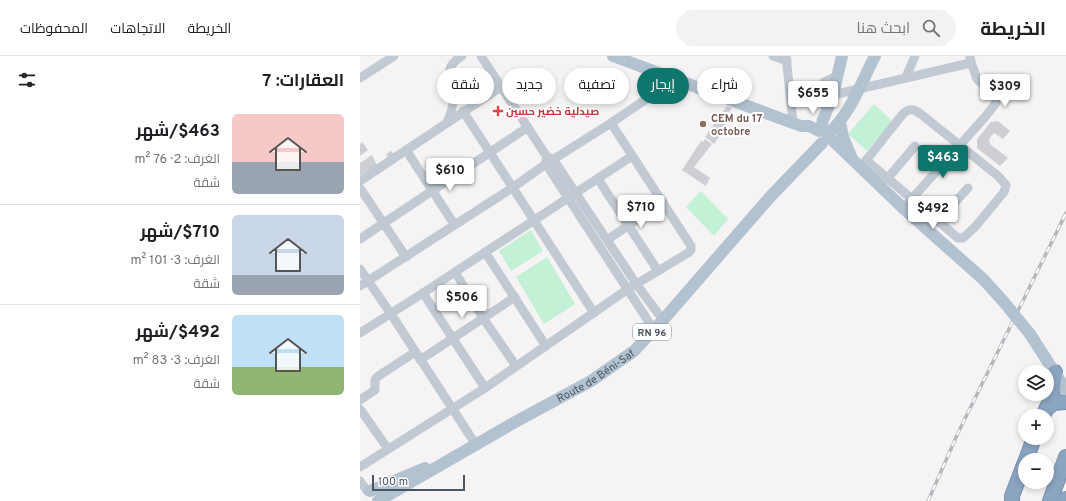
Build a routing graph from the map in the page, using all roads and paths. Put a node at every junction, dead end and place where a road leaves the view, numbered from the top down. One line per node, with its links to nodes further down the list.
1 (394, 56): 13 (street)
2 (462, 56): 24 (street)
3 (481, 56): 17 (street)
4 (773, 56): 9 (street)
5 (842, 56): 14 (main road, RN 96)
6 (875, 56): 18 (main road, RN 96)
7 (915, 56): 15 (street)
8 (619, 57): 12 (main road)
9 (786, 58): 26 (street)
10 (971, 59): 15 (street); 29 (street)
11 (360, 66): 13 (street)
12 (648, 68)
13 (363, 76)
14 (837, 76): 19 (main road, RN 96); 21 (street)
15 (906, 77): 18 (street)
16 (689, 84): 26 (main road)
17 (501, 87): 22 (street); 27 (street)
18 (860, 89): 19 (street); 23 (main road, RN 96)
19 (833, 95): 21 (main road, RN 96)
20 (639, 104): 25 (street)
21 (828, 108): 28 (main road, RN 96)
22 (463, 111): 24 (street); 32 (street)
23 (840, 122): 28 (main road, RN 96); 35 (main road)
24 (447, 123): 31 (street)
25 (611, 123): 33 (street); 34 (street)
26 (797, 124): 28 (main road)
27 (528, 127): 32 (street); 34 (street)
28 (822, 137): 35 (main road); 67 (main road, Route de Béni-Saf / RN 96)
29 (960, 145): 35 (street); 46 (street); 48 (street)
30 (915, 146): 37 (street)
31 (406, 150): 38 (street); 42 (street)
32 (490, 152): 40 (street); 42 (street)
33 (632, 156): 36 (street); 45 (street)
34 (548, 160): 40 (street); 43 (street); 44 (street)
35 (860, 163): 37 (street); 46 (main road)
36 (598, 179): 43 (street); 51 (street)
37 (887, 179): 46 (street)
38 (360, 181)
39 (360, 188): 49 (street)
40 (512, 188): 47 (street); 50 (street)
41 (968, 188): 48 (street)
42 (433, 191): 49 (street); 50 (street)
43 (576, 193): 44 (street); 53 (street)
44 (568, 198): 47 (street); 61 (street)
45 (663, 202): 51 (street); 57 (street)
46 (907, 204): 48 (street); 74 (main road, bridge)
47 (534, 220): 54 (street); 64 (street)
48 (938, 221)
49 (383, 224): 52 (street); 55 (street)
50 (454, 224): 55 (street)
51 (627, 226): 53 (street); 57 (street)
52 (360, 239)
53 (607, 240): 60 (street)
54 (485, 252): 58 (street); 63 (street)
55 (406, 257): 59 (street)
56 (360, 269): 59 (street)
57 (658, 271): 60 (street)
58 (455, 272): 62 (street); 66 (street)
59 (364, 283): 65 (street)
60 (637, 285): 61 (street); 67 (street)
61 (628, 289): 64 (street); 68 (street)
62 (423, 293): 65 (street); 70 (street)
63 (515, 297): 66 (street); 71 (street)
64 (594, 313): 71 (street)
65 (391, 314): 69 (street); 72 (street)
66 (484, 318): 70 (street); 73 (street)
67 (663, 320): 68 (main road, Route de Béni-Saf / RN 96)
68 (654, 330): 83 (main road, Route de Béni-Saf / RN 96)
69 (360, 333)
70 (453, 338): 72 (street); 75 (street)
71 (546, 346): 73 (street)
72 (418, 356): 77 (street); 79 (street)
73 (516, 366): 75 (street)
74 (1055, 372): 76 (main road); 81 (highway)
75 (485, 388): 79 (street)
76 (1066, 390)
77 (360, 400)
78 (1066, 402): 82 (highway)
79 (452, 408): 83 (street); 84 (street)
80 (360, 409): 84 (street)
81 (1046, 409)
82 (1048, 409)
83 (472, 447): 88 (main road, Route de Béni-Saf / RN 96)
84 (388, 449): 86 (street)
85 (1066, 457): 90 (highway)
86 (360, 467)
87 (1018, 480): 89 (highway)
88 (368, 493)
89 (1012, 501)
90 (1050, 501)

